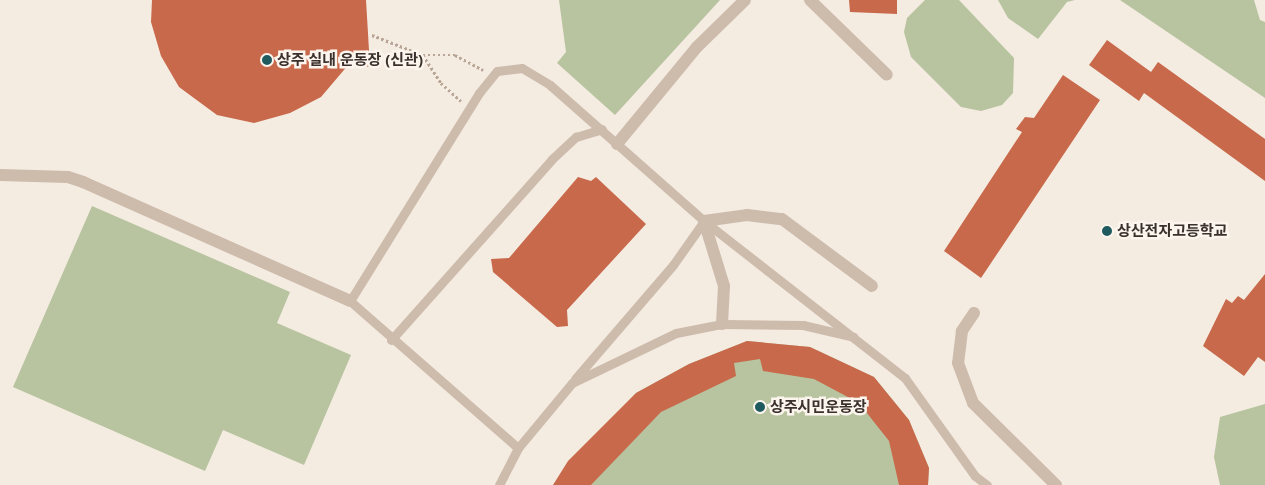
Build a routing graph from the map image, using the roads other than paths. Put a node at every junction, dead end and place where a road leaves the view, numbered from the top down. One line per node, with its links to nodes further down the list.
1 (745, 0): 5 (street)
2 (810, 0): 3 (street)
3 (887, 75)
4 (602, 129): 5 (lane); 9 (lane); 13 (lane)
5 (617, 144): 7 (lane)
6 (0, 175): 9 (street)
7 (704, 221): 8 (street); 11 (street); 12 (lane); 14 (lane)
8 (872, 286)
9 (350, 300): 13 (lane)
10 (974, 313): 18 (street)
11 (722, 324): 12 (lane); 14 (lane)
12 (858, 338): 17 (lane)
13 (391, 340): 15 (lane)
14 (572, 384): 15 (lane)
15 (518, 448): 16 (lane)
16 (499, 485)
17 (987, 485)
18 (1056, 485)

